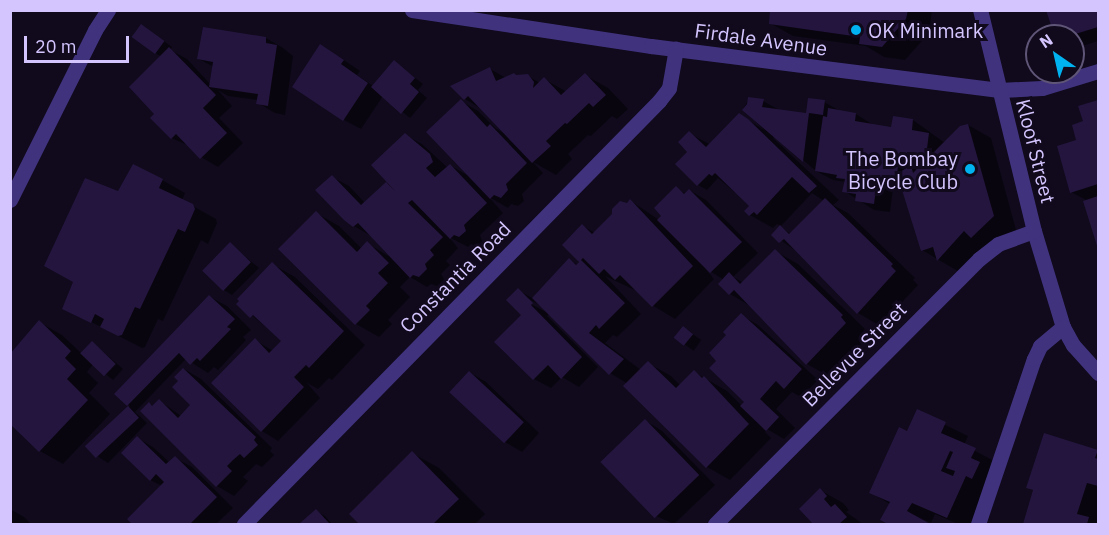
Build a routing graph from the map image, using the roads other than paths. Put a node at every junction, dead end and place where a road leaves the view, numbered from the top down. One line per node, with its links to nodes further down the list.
1 (108, 10): 7 (street)
2 (412, 10): 4 (street, Firdale Avenue)
3 (980, 10): 6 (street, Kloof Street)
4 (676, 49): 6 (street, Firdale Avenue); 11 (street, Constantia Road)
5 (1098, 71): 6 (street, Firdale Avenue)
6 (999, 90): 8 (street, Kloof Street)
7 (10, 200)
8 (1034, 231): 9 (street, Kloof Street); 12 (street, Bellevue Street)
9 (1063, 327): 10 (street, Kloof Street); 13 (street)
10 (1098, 373)
11 (244, 525)
12 (715, 525)
13 (978, 525)

